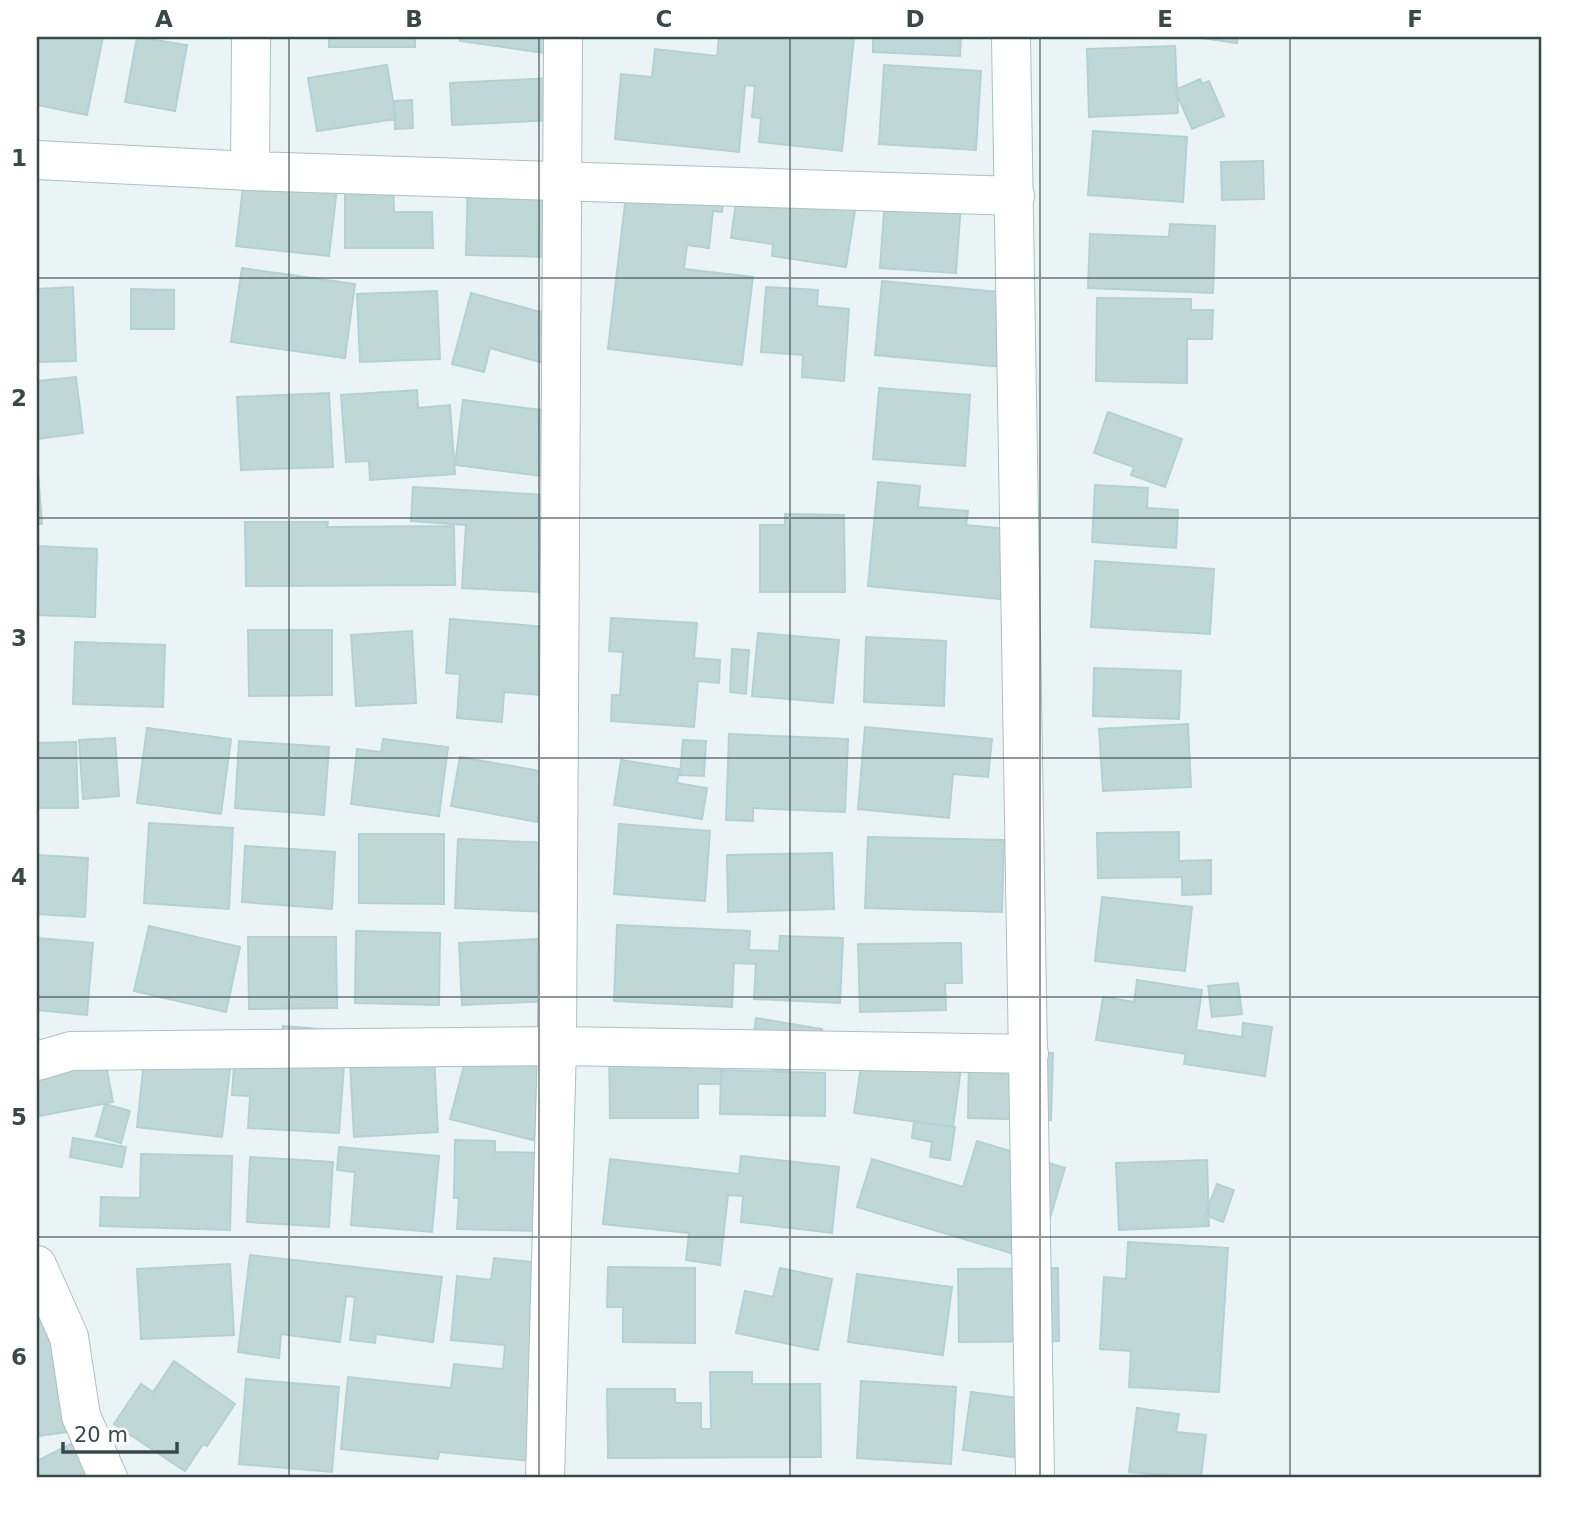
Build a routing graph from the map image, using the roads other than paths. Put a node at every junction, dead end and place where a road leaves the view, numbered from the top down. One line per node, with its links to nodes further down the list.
1 (251, 37): 5 (street)
2 (563, 37): 6 (street)
3 (1011, 37): 7 (street)
4 (37, 160): 5 (street)
5 (250, 171): 6 (street)
6 (562, 179): 7 (street); 8 (street)
7 (1015, 196): 9 (street)
8 (557, 1046): 9 (street); 10 (street); 13 (street)
9 (1029, 1054): 14 (street)
10 (37, 1061)
11 (37, 1265): 12 (street)
12 (107, 1478)
13 (545, 1478)
14 (1035, 1478)

